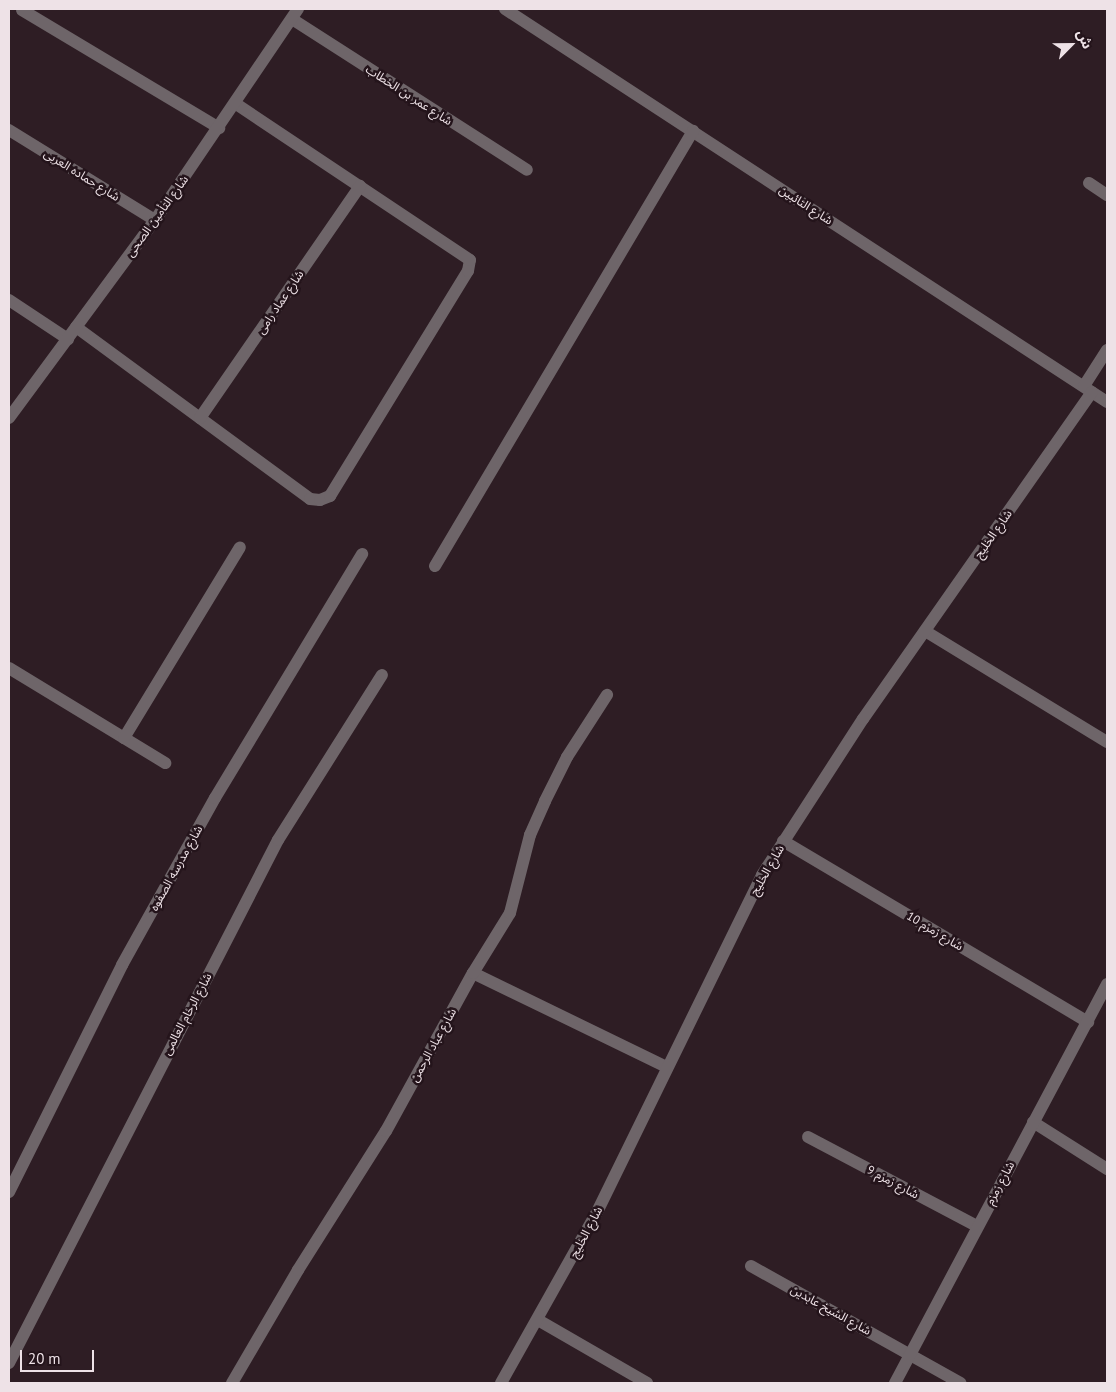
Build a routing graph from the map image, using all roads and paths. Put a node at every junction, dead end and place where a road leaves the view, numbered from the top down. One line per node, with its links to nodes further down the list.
1 (505, 9): 7 (street, شارع التائبين)
2 (22, 10): 5 (street)
3 (295, 14): 4 (street, شارع التأمين الصحى); 8 (street, شارع عمر بن الخطاب)
4 (236, 104): 5 (street, شارع التأمين الصحى); 10 (street)
5 (219, 128): 12 (street, شارع التأمين الصحى)
6 (9, 130): 12 (street, شارع حماده العربى)
7 (693, 131): 17 (street, شارع التائبين); 23 (street)
8 (527, 170)
9 (1089, 182): 11 (street)
10 (360, 186): 20 (street, شارع عماد رامى); 20 (street)
11 (1107, 195)
12 (155, 220): 14 (street, شارع التأمين الصحى)
13 (9, 300): 15 (street)
14 (76, 327): 15 (street, شارع التأمين الصحى); 20 (street)
15 (68, 338): 19 (street, شارع التأمين الصحى)
16 (1107, 350): 17 (street, شارع الخليج)
17 (1088, 389): 18 (street, شارع التائبين); 24 (street, شارع الخليج)
18 (1107, 402)
19 (9, 418)
20 (200, 418)
21 (240, 547): 28 (street)
22 (362, 554): 39 (street, شارع مدرسه الصفوه)
23 (434, 566)
24 (925, 631): 29 (street); 31 (street, شارع الخليج)
25 (9, 668): 28 (street)
26 (382, 675): 44 (street, شارع الرخام العالمى)
27 (607, 695): 32 (street, شارع عباد الرحمن)
28 (124, 738): 30 (street)
29 (1107, 742)
30 (165, 763)
31 (783, 841): 34 (street, شارع زمزم 10); 35 (street, شارع الخليج)
32 (473, 973): 35 (street); 45 (street, شارع عباد الرحمن)
33 (1107, 984): 34 (street, شارع زمزم)
34 (1088, 1022): 36 (street, شارع زمزم)
35 (666, 1067): 42 (street, شارع الخليج)
36 (1033, 1122): 38 (street); 40 (street, شارع زمزم)
37 (808, 1137): 40 (street, شارع زمزم 9)
38 (1107, 1169)
39 (9, 1192)
40 (977, 1226): 43 (street, شارع زمزم)
41 (751, 1266): 43 (street, شارع الشيخ عابدين)
42 (538, 1320): 46 (street, شارع الخليج); 47 (street)
43 (910, 1353): 48 (street, شارع زمزم); 49 (street, شارع الشيخ عابدين)
44 (9, 1363)
45 (233, 1383)
46 (501, 1383)
47 (647, 1383)
48 (894, 1383)
49 (960, 1383)

